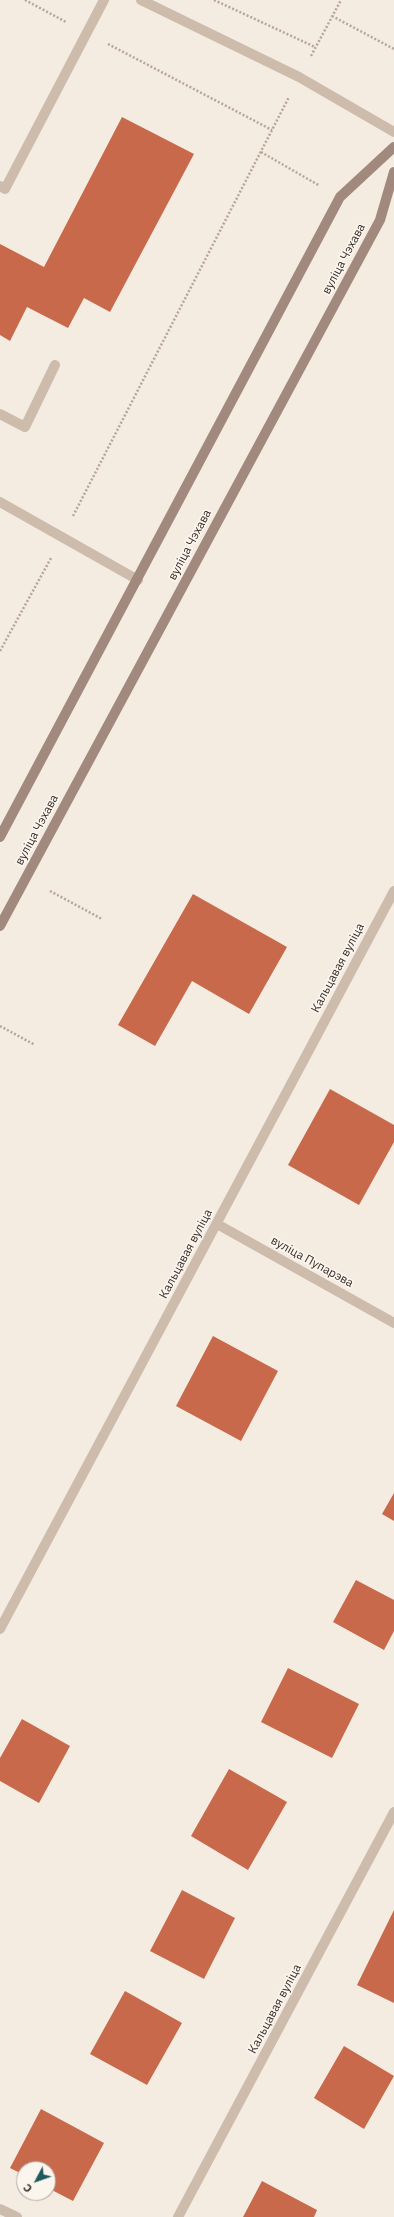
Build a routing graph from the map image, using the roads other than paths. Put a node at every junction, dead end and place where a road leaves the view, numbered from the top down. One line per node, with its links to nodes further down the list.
1 (104, 0): 6 (street)
2 (141, 0): 3 (street)
3 (394, 132)
4 (394, 147): 10 (main road)
5 (394, 172): 13 (main road, вуліца Чэхава)
6 (0, 186)
7 (55, 364): 8 (street)
8 (0, 414)
9 (0, 502): 10 (street)
10 (138, 580): 11 (main road)
11 (0, 837)
12 (394, 891): 14 (street, Кальцавая вуліца)
13 (0, 926)
14 (216, 1224): 15 (street, вуліца Пупарэва); 16 (street, Кальцавая вуліца)
15 (394, 1323)
16 (0, 1629)
17 (394, 1812): 20 (street, Кальцавая вуліца)
18 (0, 2209): 19 (street)
19 (17, 2217)
20 (178, 2217)

